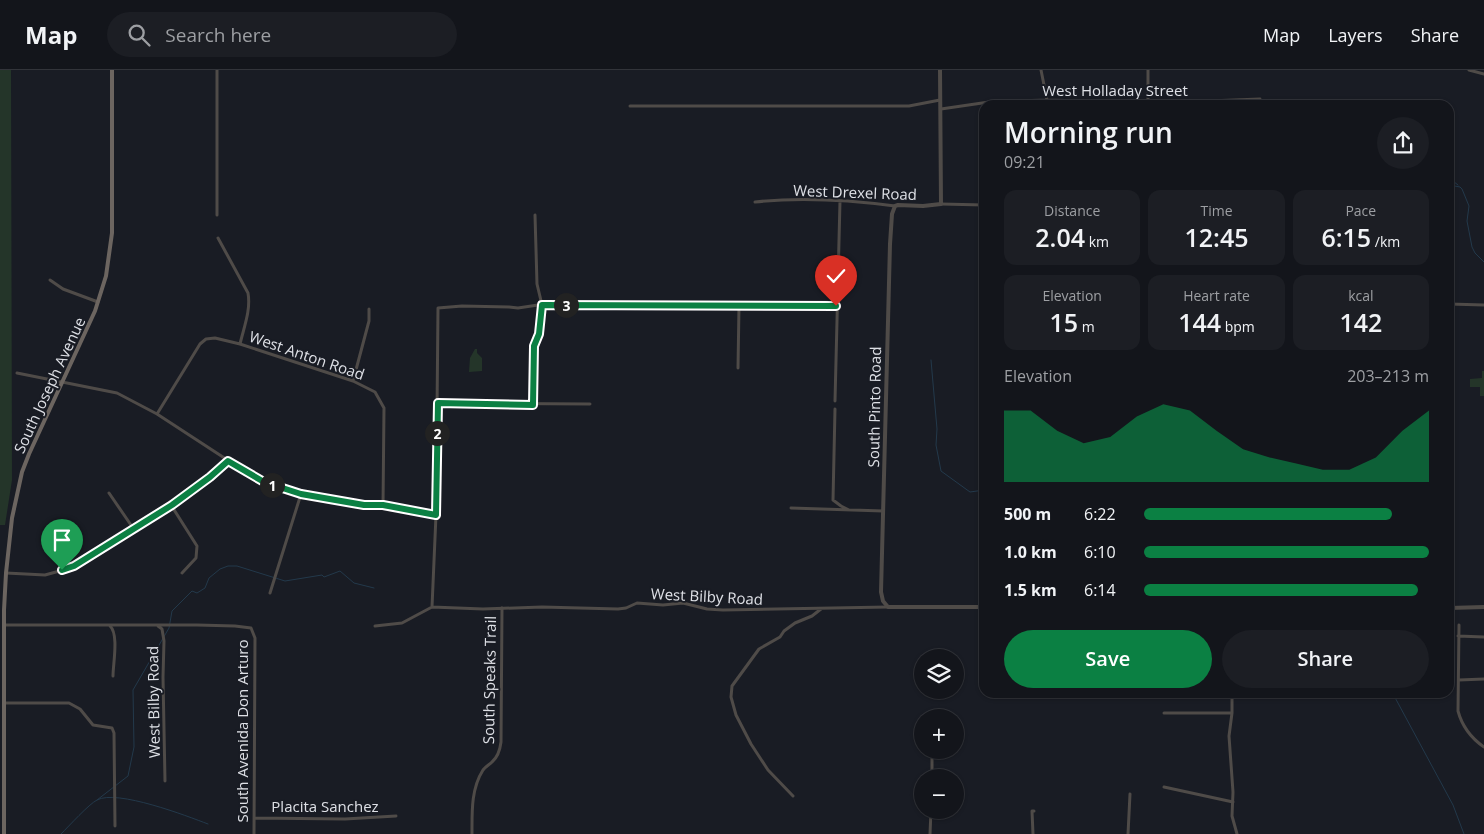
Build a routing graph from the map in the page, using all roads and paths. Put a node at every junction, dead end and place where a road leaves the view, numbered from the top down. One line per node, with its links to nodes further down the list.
1 (112, 70): 25 (main road, South Joseph Avenue)
2 (217, 70): 21 (street)
3 (940, 70): 9 (street)
4 (1041, 70): 10 (street)
5 (1148, 70): 11 (street)
6 (1469, 70): 7 (street)
7 (1484, 74)
8 (1260, 99): 12 (street, West Holladay Street)
9 (940, 100): 14 (street); 15 (street)
10 (1047, 100)
11 (1148, 100)
12 (1223, 100)
13 (979, 103): 15 (street, West Holladay Street)
14 (630, 106)
15 (940, 109): 18 (street)
16 (840, 201): 17 (street, West Drexel Road); 20 (street, West Drexel Road); 30 (street)
17 (755, 202)
18 (941, 204): 19 (street, West Drexel Road); 20 (street, West Drexel Road)
19 (979, 205)
20 (895, 206): 50 (street, South Pinto Road)
21 (216, 215)
22 (536, 215): 27 (street)
23 (218, 238): 32 (street)
24 (50, 280): 25 (street, South Joseph Avenue)
25 (98, 302): 35 (main road, South Joseph Avenue)
26 (1454, 304): 28 (street)
27 (542, 305): 29 (street); 38 (street); 40 (street)
28 (1484, 305)
29 (739, 306): 30 (street); 33 (street)
30 (836, 306): 37 (street)
31 (369, 309): 36 (street)
32 (240, 344): 36 (street, West Anton Road); 42 (street, West Anton Road)
33 (738, 368)
34 (17, 373): 35 (street)
35 (62, 381): 42 (street); 53 (main road, South Joseph Avenue)
36 (353, 381): 47 (street, West Anton Road)
37 (835, 401)
38 (438, 403): 40 (street); 51 (street)
39 (590, 404): 40 (street)
40 (533, 405)
41 (834, 409): 49 (street)
42 (157, 414): 43 (street)
43 (228, 461): 45 (street); 46 (street)
44 (109, 493): 52 (street)
45 (301, 494): 47 (street); 55 (street)
46 (172, 505): 52 (street); 54 (street)
47 (383, 505): 51 (street)
48 (791, 508): 49 (street)
49 (849, 510): 50 (street)
50 (883, 511): 57 (street, South Pinto Road)
51 (436, 515): 56 (street)
52 (132, 528): 53 (street)
53 (6, 573): 63 (main road, South Joseph Avenue)
54 (182, 573)
55 (270, 593)
56 (432, 607): 60 (street, West Bilby Road); 67 (street)
57 (888, 607): 58 (street, West Bilby Road); 61 (street, West Bilby Road)
58 (979, 607)
59 (1484, 607): 62 (street)
60 (502, 608): 61 (street, West Bilby Road); 91 (street, South Speaks Trail)
61 (821, 608): 82 (street)
62 (1454, 608)
63 (4, 625): 66 (street, West Bilby Road); 75 (main road, South Joseph Avenue)
64 (157, 625): 66 (street, West Bilby Road); 68 (street, West Bilby Road); 79 (street, West Bilby Road)
65 (1458, 625): 69 (street)
66 (110, 626): 71 (street)
67 (375, 626)
68 (251, 628): 86 (street, South Avenida Don Arturo)
69 (1458, 636): 70 (street); 73 (street)
70 (1484, 636)
71 (113, 676)
72 (1484, 679): 73 (street)
73 (1459, 680): 78 (street)
74 (1232, 698): 77 (street)
75 (4, 702): 88 (street); 89 (main road, South Joseph Avenue)
76 (1164, 712): 77 (street)
77 (1232, 713): 83 (street)
78 (1484, 747)
79 (165, 781)
80 (1164, 787): 83 (street)
81 (1130, 794): 94 (street)
82 (793, 796)
83 (1232, 802): 95 (street)
84 (1033, 811): 93 (street)
85 (396, 816): 86 (street, Placita Sanchez)
86 (254, 818): 90 (street, South Avenida Don Arturo)
87 (931, 819): 92 (street)
88 (115, 826)
89 (4, 834)
90 (254, 834)
91 (472, 834)
92 (930, 834)
93 (1032, 834)
94 (1128, 834)
95 (1237, 834)

